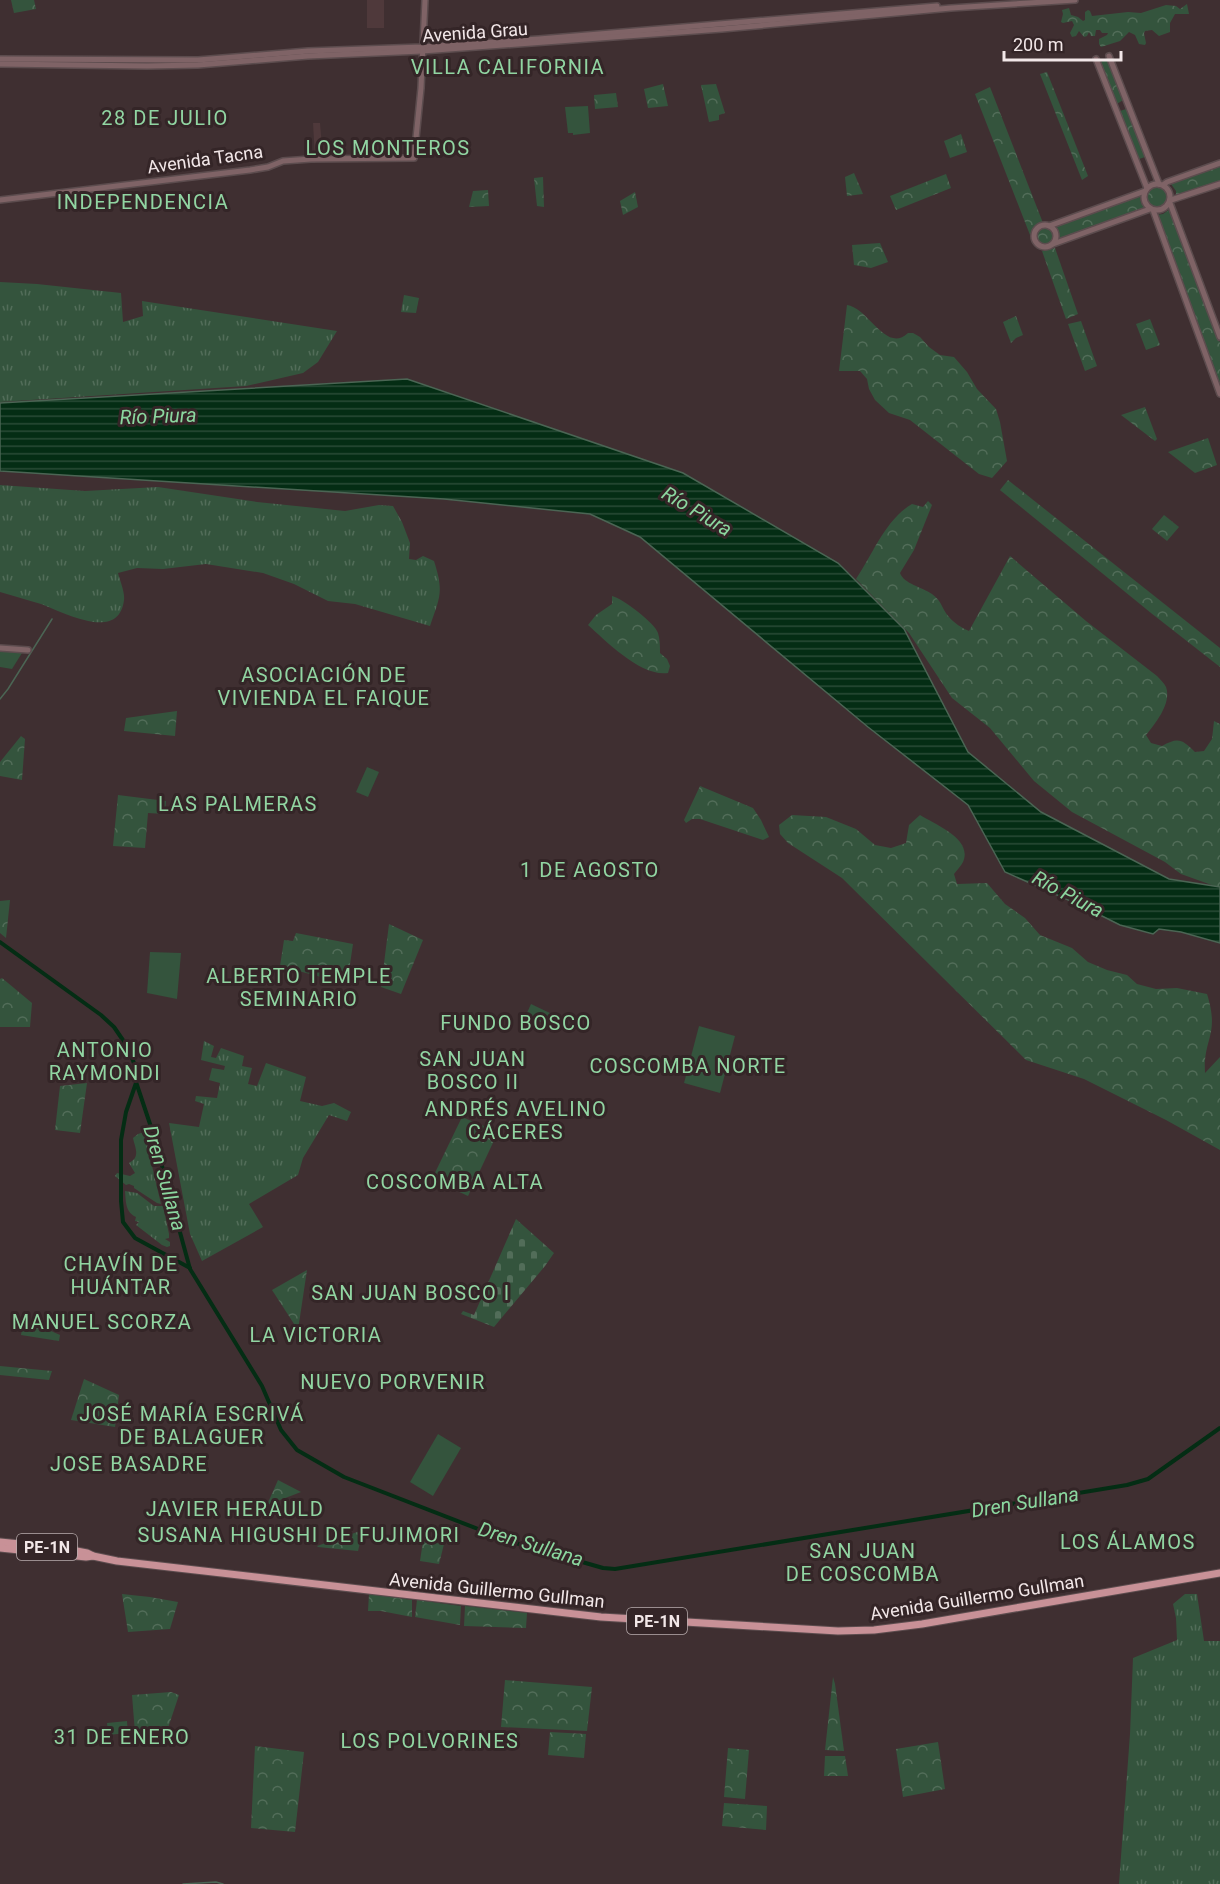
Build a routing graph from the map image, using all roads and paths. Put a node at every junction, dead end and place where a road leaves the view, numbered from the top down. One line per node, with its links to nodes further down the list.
1 (425, 0): 3 (street)
2 (1075, 0): 3 (street, Avenida Grau)
3 (422, 49): 5 (street, Avenida Grau); 7 (street, Avenida Grau); 12 (street, Avenida Tacna)
4 (1108, 56): 10 (street)
5 (0, 59)
6 (1096, 59): 11 (street)
7 (0, 64)
8 (1220, 163): 10 (street)
9 (1220, 184): 13 (street)
10 (1161, 185): 11 (street); 13 (street)
11 (1146, 190): 14 (street); 15 (street)
12 (0, 200)
13 (1170, 202): 14 (street); 17 (street)
14 (1151, 209): 16 (street); 18 (street)
15 (1049, 226): 16 (street); 16 (street)
16 (1053, 244)
17 (1220, 337)
18 (1220, 394)
19 (0, 648): 20 (street)
20 (28, 650)
21 (0, 1542): 23 (main road, Avenida Guillermo Gullman / PE-1N)
22 (0, 1548): 23 (main road, Avenida Guillermo Gullman / PE-1N)
23 (93, 1556): 24 (main road, Avenida Guillermo Gullman / PE-1N)
24 (1220, 1573)

